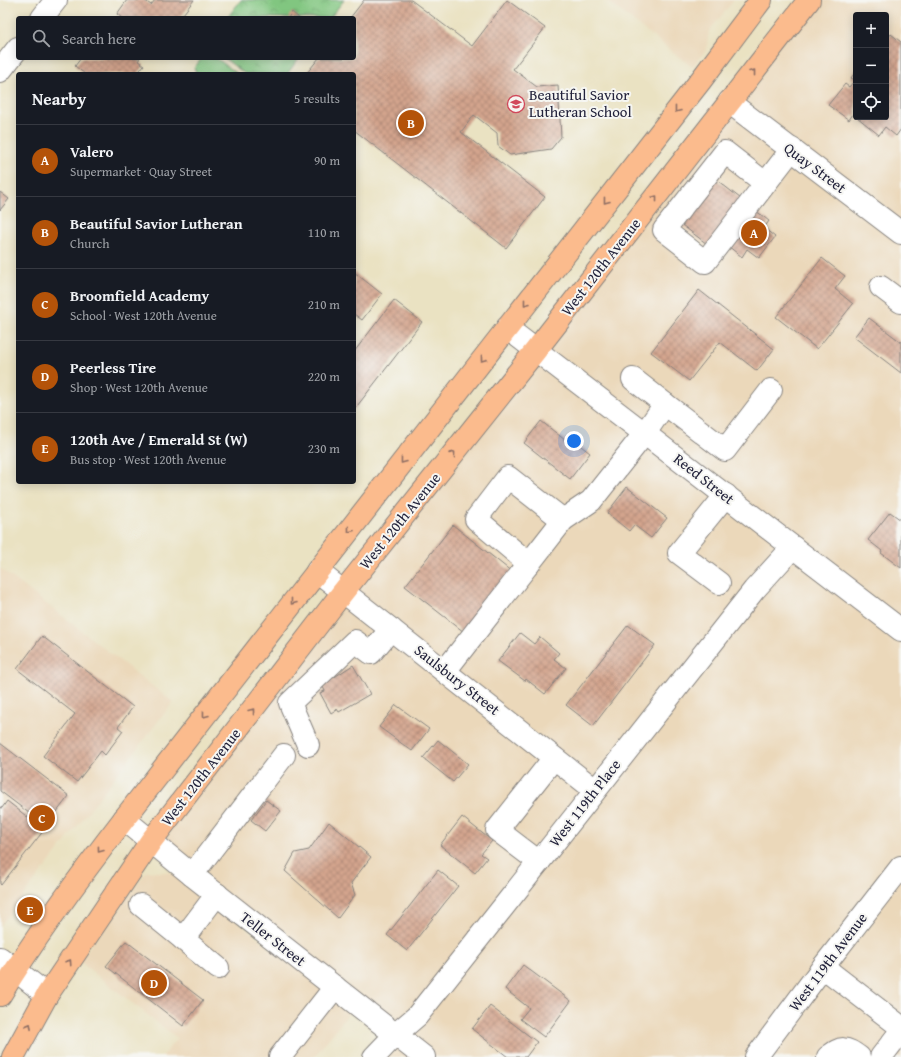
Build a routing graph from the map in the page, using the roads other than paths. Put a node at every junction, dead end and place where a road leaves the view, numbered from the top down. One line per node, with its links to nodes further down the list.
1 (56, 0): 4 (street)
2 (761, 0): 13 (main road, one-way to 13)
3 (809, 0): 7 (main road, West 120th Avenue, one-way to 3)
4 (44, 16)
5 (16, 51): 6 (street)
6 (0, 71)
7 (729, 102): 8 (street, Quay Street); 14 (main road, West 120th Avenue, one-way to 7)
8 (792, 149): 9 (street); 10 (street, Quay Street)
9 (766, 183): 9 (street)
10 (901, 233)
11 (881, 287): 12 (street)
12 (901, 302)
13 (507, 328): 14 (street, Reed Street); 23 (main road, one-way to 23)
14 (536, 350): 18 (street, Reed Street); 25 (main road, West 120th Avenue, one-way to 14)
15 (633, 379): 17 (street)
16 (771, 390): 17 (street)
17 (666, 404): 18 (street)
18 (645, 433): 19 (street, Reed Street); 20 (street)
19 (726, 495): 21 (street, Reed Street); 24 (street)
20 (563, 520): 22 (street); 22 (street)
21 (793, 547): 27 (street, Reed Street); 32 (street, West 119th Place)
22 (529, 564): 28 (street)
23 (317, 571): 25 (street, Saulsbury Street); 33 (main road, one-way to 33)
24 (719, 584)
25 (343, 592): 26 (street, Saulsbury Street); 34 (main road, West 120th Avenue, one-way to 25)
26 (391, 629): 28 (street, Saulsbury Street); 29 (street)
27 (901, 630)
28 (445, 671): 31 (street, Saulsbury Street)
29 (308, 745)
30 (284, 755): 37 (street)
31 (554, 758): 32 (street, Saulsbury Street); 35 (street)
32 (596, 790): 35 (street, West 119th Place)
33 (124, 819): 34 (street, Teller Street); 41 (main road, one-way to 41)
34 (151, 841): 37 (street, Teller Street); 46 (main road, West 120th Avenue, one-way to 34)
35 (538, 862): 49 (street, West 119th Place)
36 (901, 867): 42 (street, West 119th Avenue)
37 (192, 875): 38 (street, Teller Street)
38 (217, 894): 40 (street); 44 (street, Teller Street)
39 (140, 905): 40 (street)
40 (183, 939): 43 (street)
41 (8, 964): 45 (main road); 46 (street)
42 (823, 967): 47 (street); 54 (street, West 119th Avenue)
43 (218, 968)
44 (335, 987): 49 (street, Teller Street); 51 (street)
45 (0, 995)
46 (47, 995): 50 (main road, West 120th Avenue, one-way to 46)
47 (901, 1027)
48 (901, 1031): 57 (street)
49 (396, 1034): 52 (street, West 119th Place); 53 (street, Teller Street)
50 (13, 1057)
51 (280, 1057)
52 (374, 1057)
53 (424, 1057)
54 (756, 1057)
55 (828, 1057): 56 (street)
56 (859, 1057)
57 (881, 1057)

